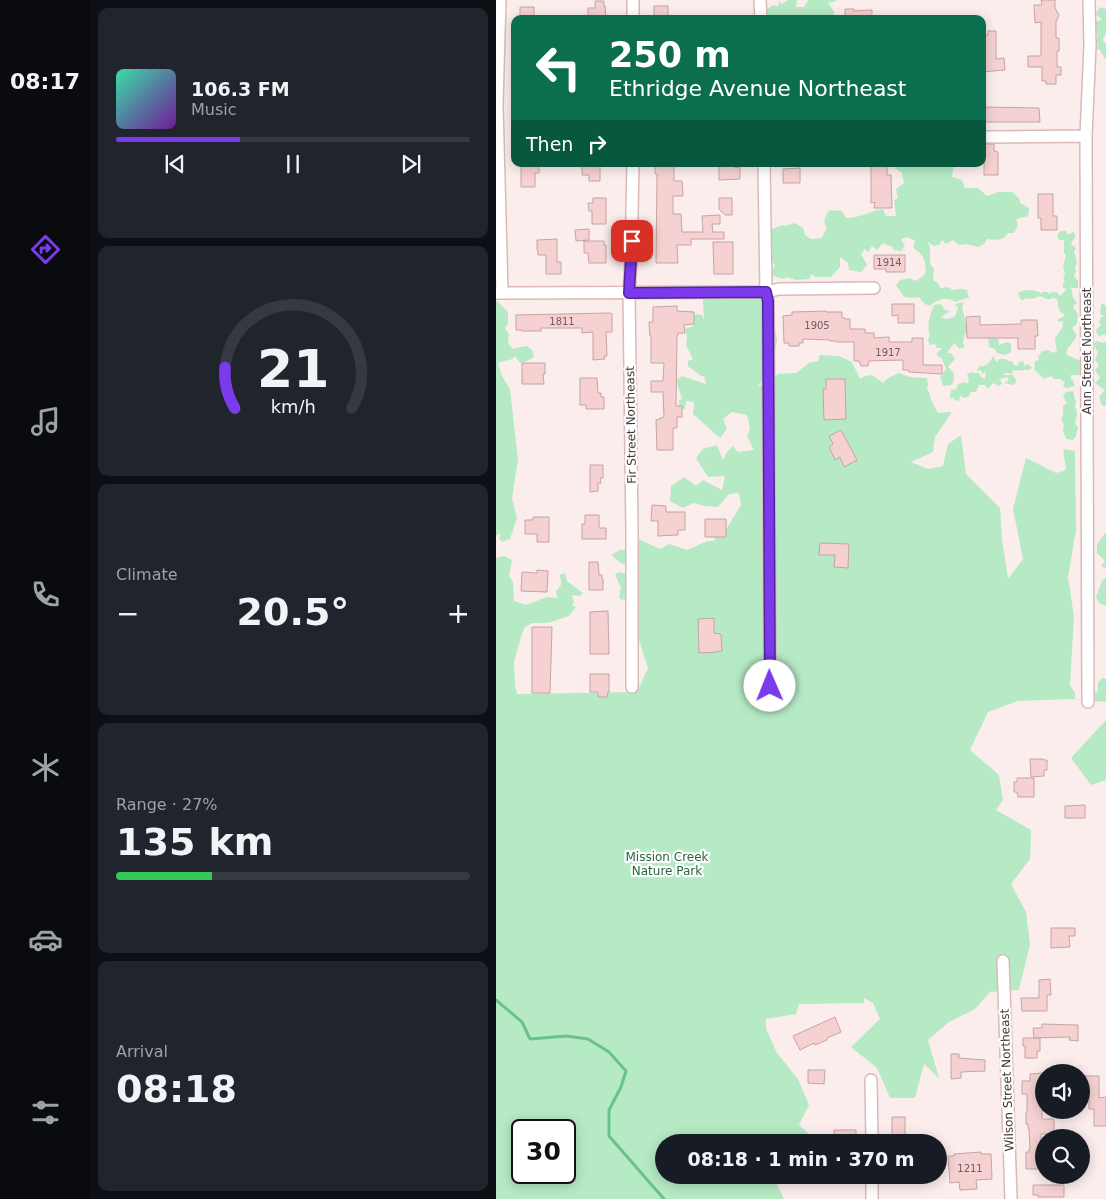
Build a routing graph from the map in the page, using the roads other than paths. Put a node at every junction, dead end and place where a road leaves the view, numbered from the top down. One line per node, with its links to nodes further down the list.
1 (500, 0): 7 (street)
2 (633, 0): 5 (street)
3 (760, 0): 6 (street)
4 (1089, 0): 8 (street, Ann Street Northeast)
5 (634, 15)
6 (761, 15)
7 (497, 105): 15 (street)
8 (1086, 136): 9 (street); 18 (street, Ann Street Northeast)
9 (986, 137)
10 (633, 167): 14 (street, Fir Street Northeast)
11 (764, 167): 13 (street)
12 (874, 288): 13 (street)
13 (766, 292): 14 (street); 17 (street)
14 (629, 293): 15 (street); 16 (street, Fir Street Northeast)
15 (499, 294)
16 (632, 686)
17 (770, 686)
18 (1088, 702)
19 (1003, 961): 24 (street, Wilson Street Northeast)
20 (871, 1080): 21 (street)
21 (872, 1134)
22 (872, 1184): 23 (street)
23 (872, 1199)
24 (1011, 1199)

